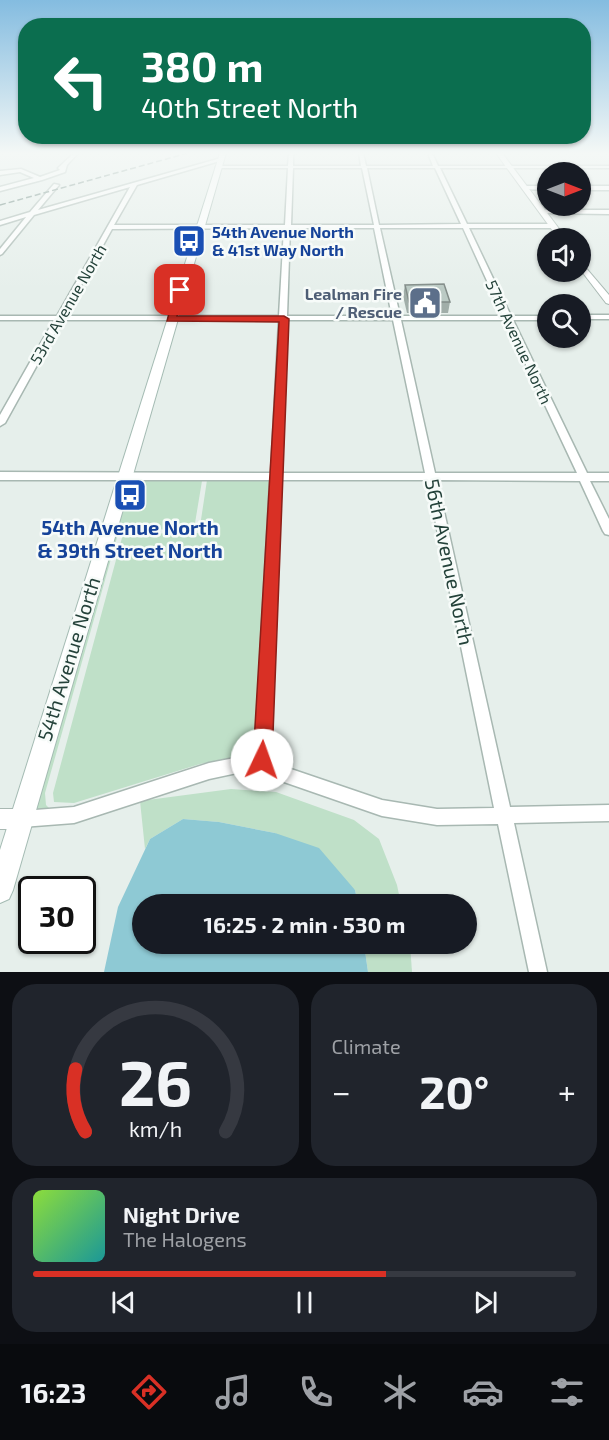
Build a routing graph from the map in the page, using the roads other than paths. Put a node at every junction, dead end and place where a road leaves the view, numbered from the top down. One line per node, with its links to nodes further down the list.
1 (45, 198): 10 (street)
2 (87, 198): 10 (street)
3 (127, 198): 16 (street, 53rd Avenue North)
4 (208, 198): 17 (main road, 54th Avenue North)
5 (289, 198): 18 (street)
6 (370, 198): 13 (street, 56th Avenue North)
7 (452, 198): 14 (street, 57th Avenue North)
8 (591, 212): 9 (street)
9 (609, 212)
10 (32, 214): 12 (street); 19 (street)
11 (546, 216): 15 (street)
12 (0, 223)
13 (376, 226): 14 (street); 18 (street); 30 (street, 56th Avenue North)
14 (465, 226): 15 (street); 25 (street, 57th Avenue North)
15 (553, 226)
16 (112, 227): 17 (street); 24 (street, 53rd Avenue North)
17 (199, 227): 18 (street); 28 (main road, 54th Avenue North)
18 (288, 227): 29 (street)
19 (0, 253)
20 (591, 277): 21 (street)
21 (609, 301)
22 (609, 317): 27 (street)
23 (0, 318): 24 (street)
24 (60, 318): 28 (street); 31 (street, 53rd Avenue North)
25 (507, 318): 26 (street); 30 (street); 36 (street, 57th Avenue North)
26 (537, 318)
27 (591, 318)
28 (171, 319): 29 (street); 33 (main road, 54th Avenue North)
29 (284, 319): 30 (street); 34 (street)
30 (395, 319): 35 (street, 56th Avenue North)
31 (0, 423)
32 (0, 476): 33 (street)
33 (124, 477): 34 (street); 43 (main road, 54th Avenue North)
34 (277, 477): 35 (street); 39 (street)
35 (430, 477): 36 (street); 41 (street, 56th Avenue North)
36 (584, 477): 37 (street); 38 (street, 57th Avenue North)
37 (609, 477)
38 (609, 531)
39 (262, 760): 41 (street); 43 (street)
40 (609, 813): 41 (street)
41 (505, 815): 45 (street, 56th Avenue North)
42 (0, 819): 43 (street)
43 (21, 819): 44 (main road, 54th Avenue North)
44 (0, 890)
45 (538, 972)

